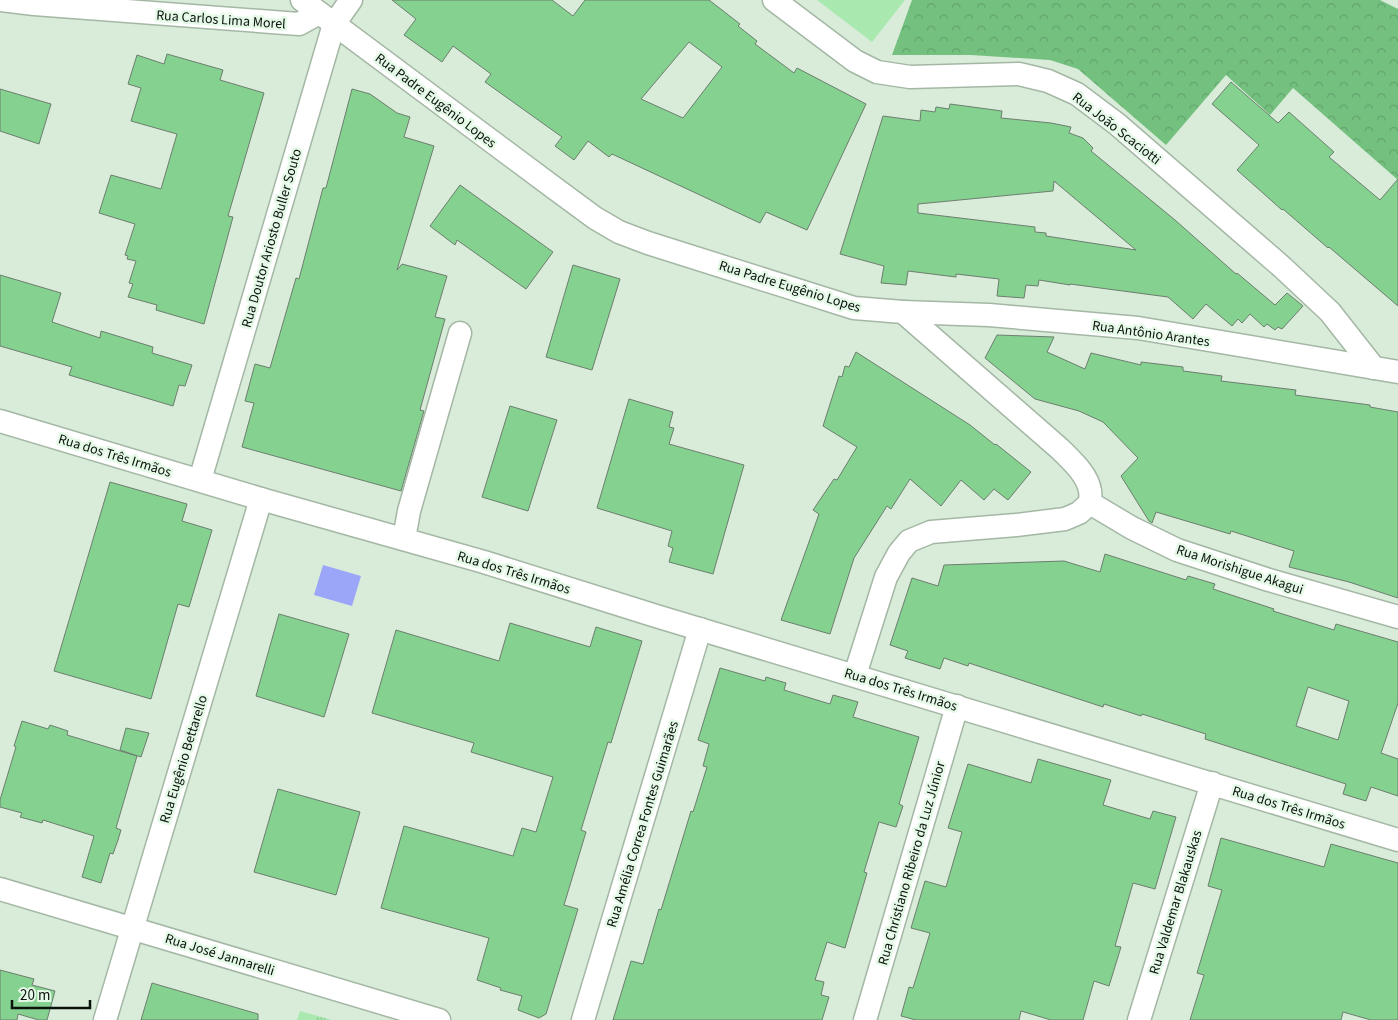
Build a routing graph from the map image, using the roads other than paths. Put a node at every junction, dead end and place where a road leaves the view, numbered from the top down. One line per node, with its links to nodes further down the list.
1 (1, 0): 4 (street, Rua Carlos Lima Morel)
2 (351, 0): 6 (street, Rua Doutor Ariosto Buller Souto)
3 (774, 0): 9 (street, Rua João Scaciotti)
4 (36, 2): 5 (street, Rua Carlos Lima Morel)
5 (80, 4): 6 (street, Rua Carlos Lima Morel)
6 (318, 12): 7 (street, Rua Padre Eugênio Lopes); 12 (street, Rua Doutor Ariosto Buller Souto)
7 (903, 312): 9 (street, Rua Antônio Arantes); 14 (street)
8 (460, 333): 15 (street)
9 (1374, 368): 10 (street, Rua Antônio Arantes)
10 (1398, 372)
11 (0, 421): 12 (street, Rua dos Três Irmãos)
12 (200, 480): 13 (street, Rua dos Três Irmãos)
13 (261, 499): 15 (street, Rua dos Três Irmãos); 23 (street, Rua Eugênio Bettarello)
14 (1090, 503): 16 (street, Rua Morishigue Akagui); 18 (street)
15 (404, 539): 17 (street, Rua dos Três Irmãos)
16 (1398, 617)
17 (700, 629): 18 (street, Rua dos Três Irmãos); 26 (street, Rua Amélia Correa Fontes Guimarães)
18 (855, 675): 19 (street, Rua dos Três Irmãos)
19 (957, 706): 20 (street, Rua dos Três Irmãos); 27 (street, Rua Christiano Ribeiro da Luz Júnior)
20 (1212, 784): 21 (street, Rua dos Três Irmãos); 28 (street, Rua Valdemar Blakauskas)
21 (1398, 840)
22 (0, 889): 23 (street, Rua José Jannarelli)
23 (132, 928): 24 (street, Rua Eugênio Bettarello); 25 (street, Rua José Jannarelli)
24 (105, 1020)
25 (439, 1020)
26 (583, 1020)
27 (865, 1020)
28 (1139, 1020)

